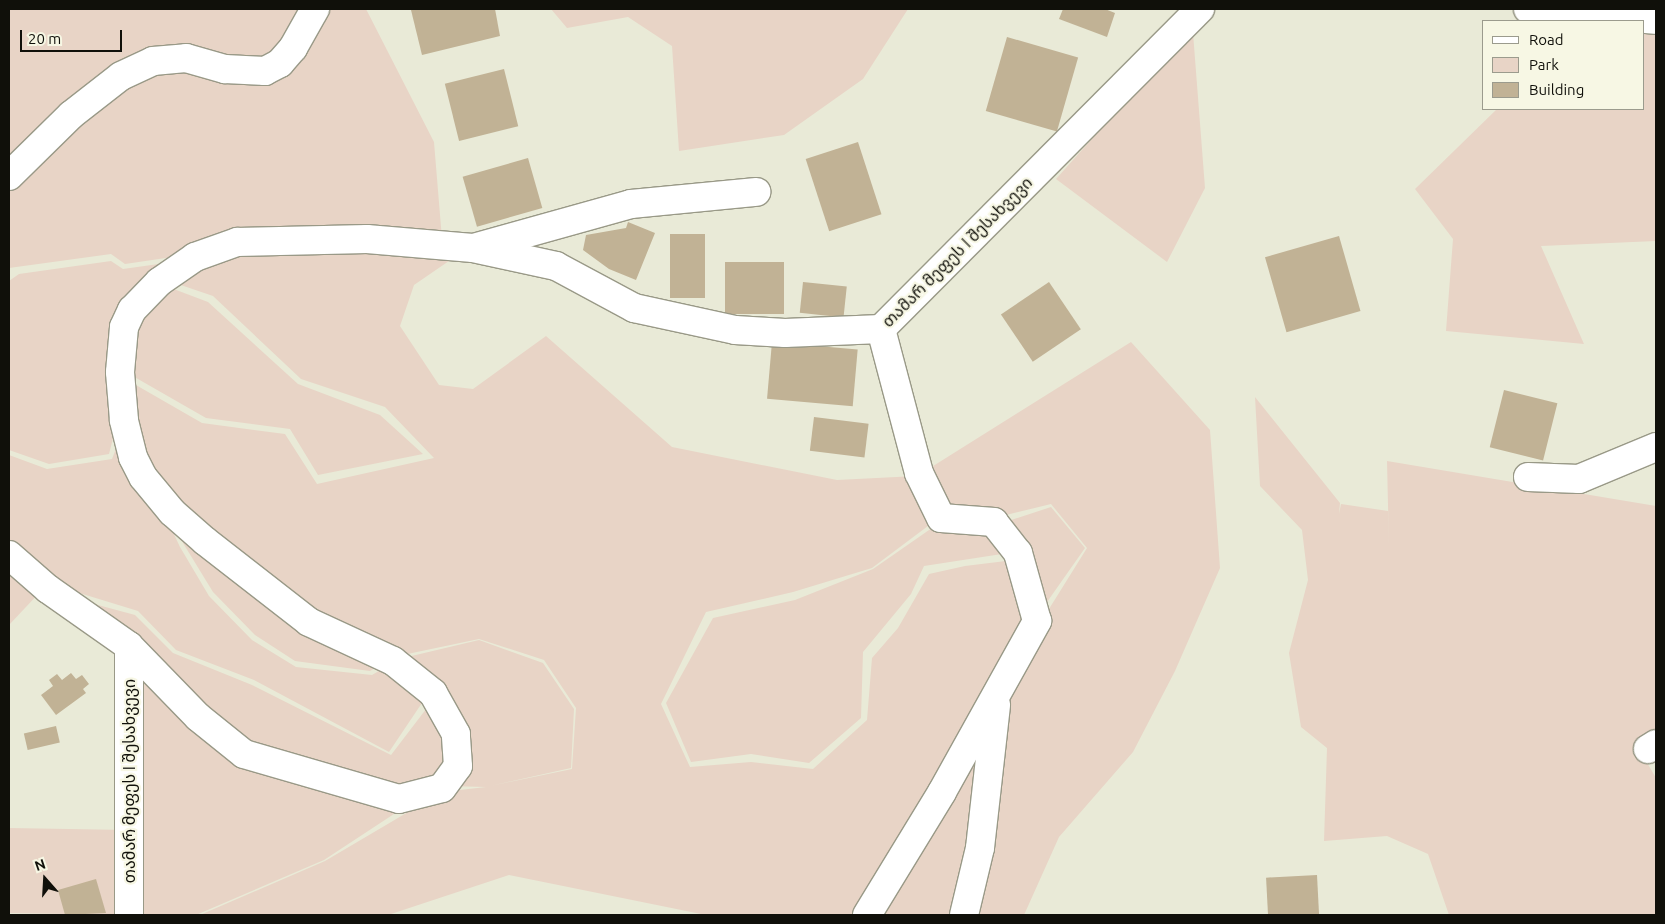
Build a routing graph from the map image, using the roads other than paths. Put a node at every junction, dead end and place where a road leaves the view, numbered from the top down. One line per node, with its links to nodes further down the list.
1 (314, 9): 6 (street)
2 (1200, 9): 9 (street, თამარ მეფეს I შესახვევი)
3 (1528, 9): 4 (street)
4 (1591, 12): 5 (street)
5 (1656, 20)
6 (9, 176)
7 (756, 192): 8 (street)
8 (473, 248): 9 (street, თამარ მეფეს I შესახვევი); 13 (street, თამარ მეფეს I შესახვევი)
9 (881, 329): 14 (street)
10 (1656, 447): 11 (street)
11 (1528, 477)
12 (9, 555): 13 (street, თამარ მეფეს I შესახვევი)
13 (129, 646): 15 (street, თამარ მეფეს I შესახვევი)
14 (998, 693): 16 (street); 17 (street)
15 (128, 915)
16 (867, 915)
17 (964, 915)

